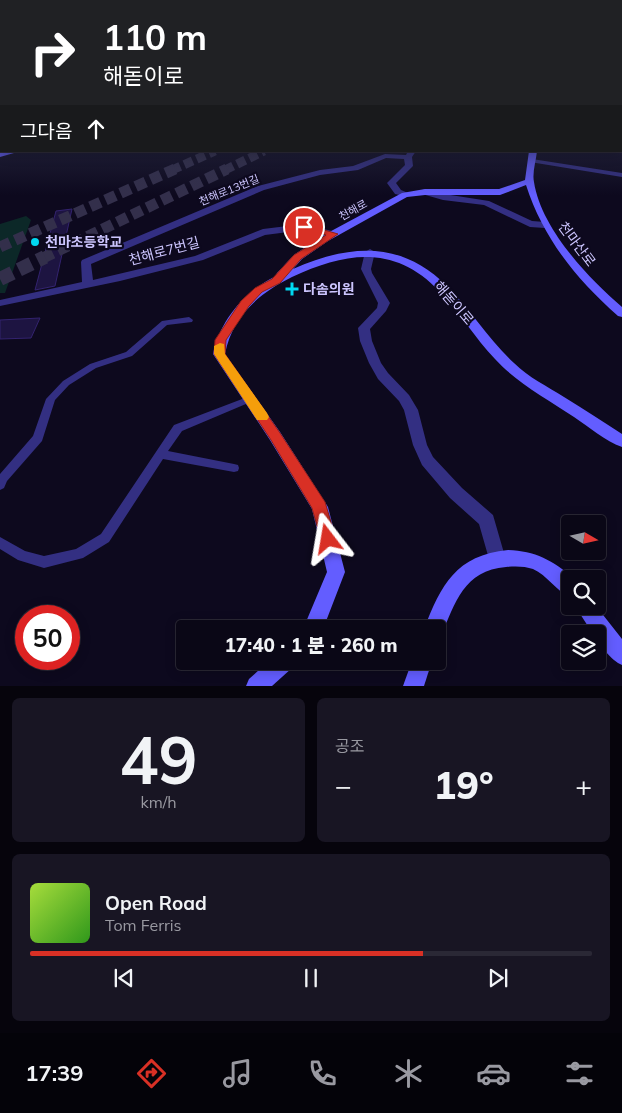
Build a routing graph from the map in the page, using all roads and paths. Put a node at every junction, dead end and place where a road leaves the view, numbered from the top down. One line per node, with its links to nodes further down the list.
1 (13, 152): 3 (street)
2 (410, 154): 8 (street, 천해로13번길); 13 (street, 천해로13번길)
3 (0, 155)
4 (533, 156): 5 (lane); 6 (street)
5 (622, 174)
6 (529, 181): 7 (street, 천해로); 9 (street, 천마산로)
7 (425, 192): 8 (street, 천해로); 9 (street, 천해로)
8 (405, 195): 10 (street, 천해로)
9 (545, 225): 15 (street, 천마산로)
10 (333, 234): 12 (street, 천해로); 13 (street, 천해로7번길)
11 (370, 252): 12 (street, 해돋이로); 18 (street, 해돋이로); 23 (street)
12 (276, 281): 17 (street, 해돋이로)
13 (88, 284): 14 (street, 천해로7번길)
14 (0, 303)
15 (622, 313)
16 (189, 320): 21 (lane)
17 (250, 399): 19 (lane); 26 (street, 해돋이로)
18 (622, 442)
19 (161, 454): 20 (lane); 22 (lane)
20 (234, 468)
21 (0, 485)
22 (0, 542)
23 (497, 560): 24 (street); 27 (street)
24 (561, 581)
25 (591, 615): 28 (street)
26 (317, 620)
27 (437, 620)
28 (622, 655)
29 (275, 670): 31 (street)
30 (419, 670): 32 (street)
31 (256, 686)
32 (413, 686)

